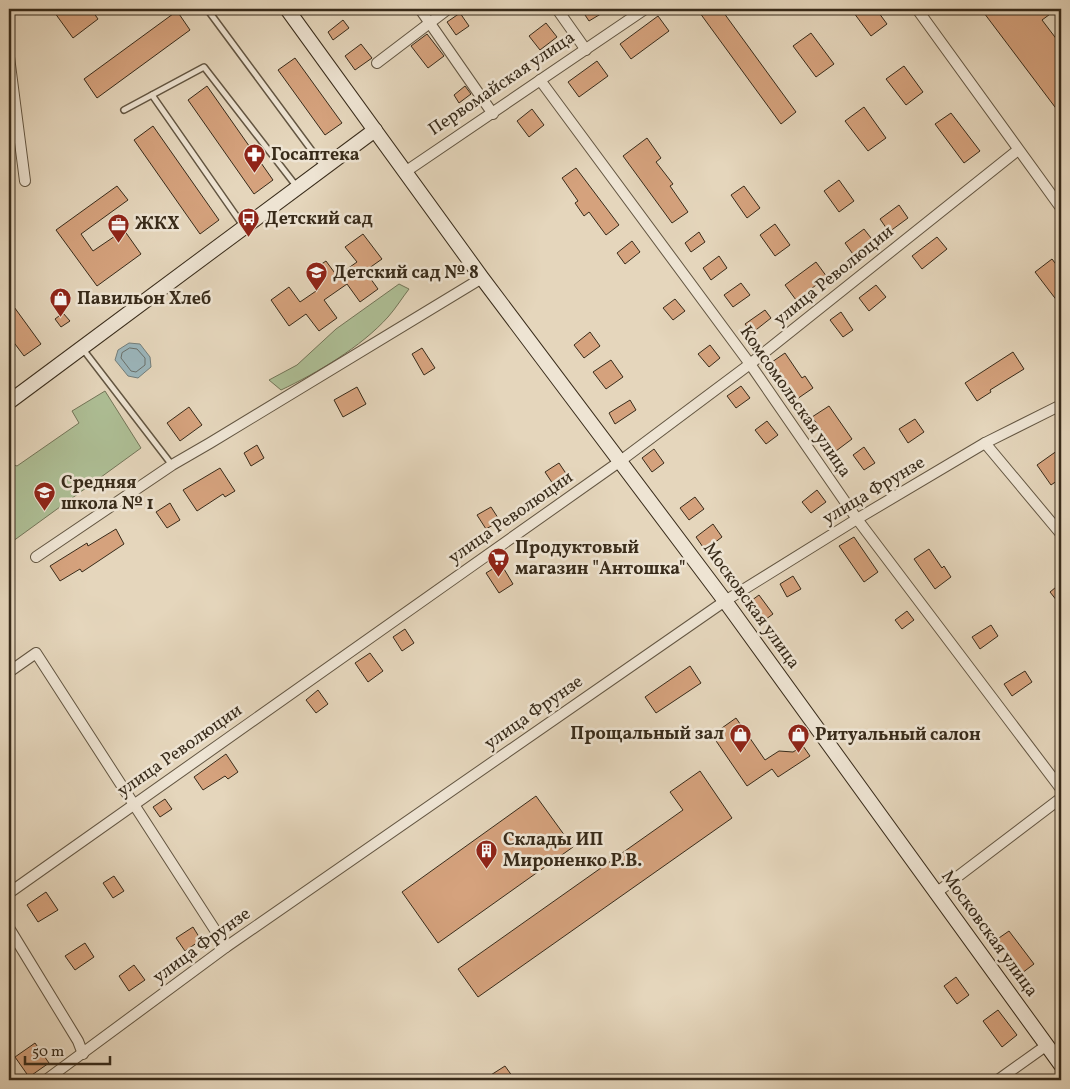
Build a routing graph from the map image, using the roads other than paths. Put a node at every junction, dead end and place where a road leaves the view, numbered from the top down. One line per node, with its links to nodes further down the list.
1 (207, 9): 18 (lane)
2 (287, 9): 16 (street, Московская улица)
3 (420, 9): 8 (street)
4 (448, 9): 8 (street)
5 (558, 9): 9 (street)
6 (646, 9): 9 (street, Первомайская улица)
7 (917, 9): 17 (street)
8 (430, 23): 11 (street); 15 (street)
9 (586, 50): 12 (street, Первомайская улица)
10 (9, 57): 20 (street)
11 (377, 64)
12 (540, 80): 15 (street, Первомайская улица); 26 (street, Комсомольская улица)
13 (152, 94): 14 (lane); 21 (lane); 23 (lane)
14 (124, 110)
15 (493, 114): 19 (street, Первомайская улица)
16 (376, 130): 18 (street); 19 (street, Московская улица)
17 (1018, 150): 22 (street); 26 (street, улица Революции)
18 (325, 168): 21 (street)
19 (405, 172): 24 (street, Московская улица)
20 (25, 181)
21 (298, 188): 23 (street)
22 (1061, 208)
23 (245, 227): 25 (street)
24 (482, 278): 30 (street, Московская улица); 31 (street)
25 (82, 348): 27 (street); 31 (lane)
26 (750, 364): 30 (street, улица Революции); 32 (street, Комсомольская улица)
27 (11, 395)
28 (1061, 405): 29 (street, улица Фрунзе)
29 (985, 443): 32 (street, улица Фрунзе); 33 (street)
30 (619, 462): 35 (street, Московская улица); 39 (street, улица Революции)
31 (172, 464): 34 (street)
32 (857, 519): 35 (street, улица Фрунзе); 37 (street, Комсомольская улица)
33 (1061, 534)
34 (36, 557)
35 (725, 601): 41 (street, Московская улица); 43 (street, улица Фрунзе)
36 (9, 672): 39 (street)
37 (1061, 789)
38 (1061, 798): 41 (street)
39 (134, 803): 40 (street, улица Революции); 43 (street)
40 (9, 893)
41 (936, 893): 44 (street, Московская улица)
42 (9, 928): 45 (street)
43 (226, 947): 45 (street, улица Фрунзе)
44 (1046, 1045): 46 (street, Московская улица); 48 (street)
45 (83, 1054): 47 (street, улица Фрунзе)
46 (1061, 1066)
47 (46, 1080)
48 (998, 1080)

